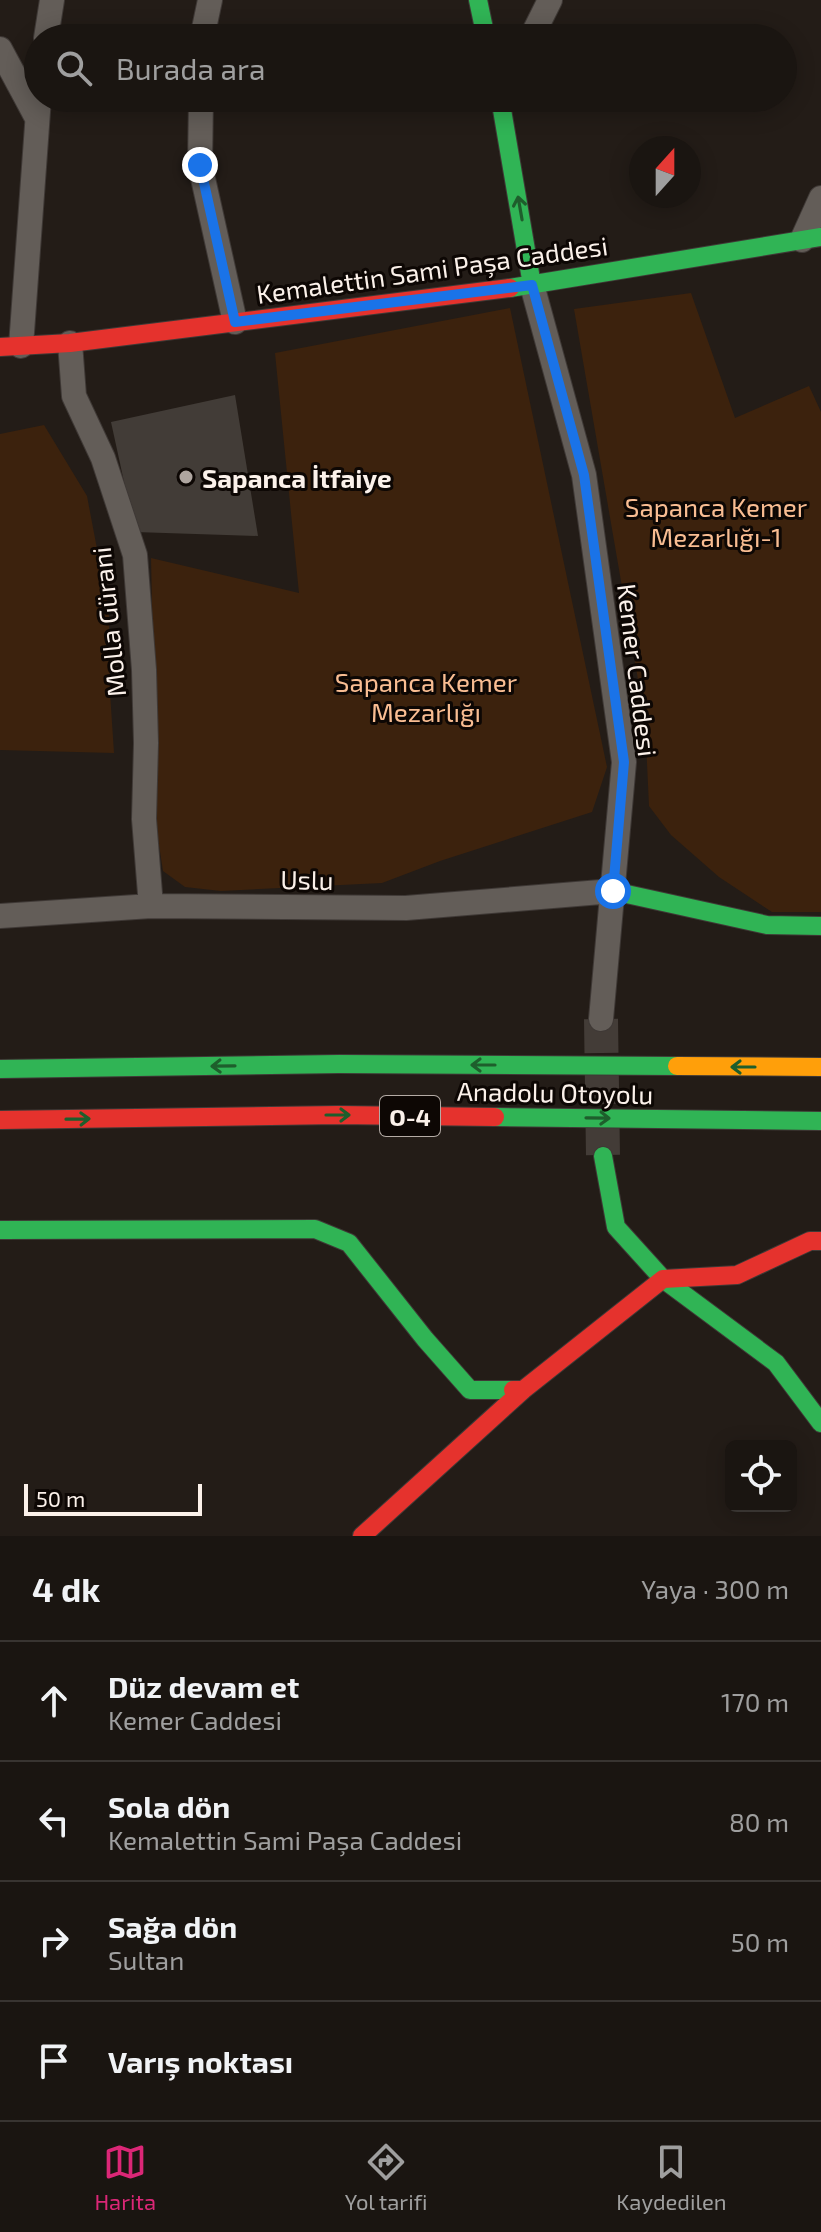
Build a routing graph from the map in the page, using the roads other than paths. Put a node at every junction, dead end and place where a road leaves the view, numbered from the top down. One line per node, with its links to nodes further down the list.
1 (52, 0): 5 (street)
2 (210, 0): 6 (street)
3 (478, 0): 7 (main road)
4 (550, 0): 8 (street)
5 (48, 24)
6 (205, 24)
7 (483, 24)
8 (538, 24)
9 (0, 49): 10 (street)
10 (24, 86)
11 (38, 112): 21 (street)
12 (201, 112): 19 (street)
13 (503, 112): 15 (main road, Kemer Caddesi)
14 (510, 112): 15 (street)
15 (506, 126): 18 (main road, Kemer Caddesi, one-way to 15)
16 (821, 198): 17 (street)
17 (812, 238): 18 (main road, Kemalettin Sami Paşa Caddesi)
18 (532, 285): 19 (main road, Kemalettin Sami Paşa Caddesi); 22 (street, Kemer Caddesi)
19 (235, 322): 20 (main road, Kemalettin Sami Paşa Caddesi)
20 (70, 343): 21 (main road, Kemalettin Sami Paşa Caddesi); 23 (street, Molla Gürani)
21 (10, 346)
22 (613, 891): 23 (street, Uslu); 25 (main road); 26 (street, Kemer Caddesi)
23 (151, 906): 24 (street, Uslu)
24 (0, 916)
25 (821, 926)
26 (601, 1019)
27 (821, 1067): 28 (main road, Anadolu Otoyolu / O-4, one-way to 28)
28 (0, 1069)
29 (0, 1120): 30 (main road, Anadolu Otoyolu / O-4, one-way to 30)
30 (821, 1121)
31 (603, 1156): 34 (main road)
32 (0, 1230): 35 (main road)
33 (821, 1241): 34 (main road)
34 (663, 1279): 35 (main road); 36 (main road)
35 (523, 1390): 37 (main road)
36 (821, 1423)
37 (362, 1536)

